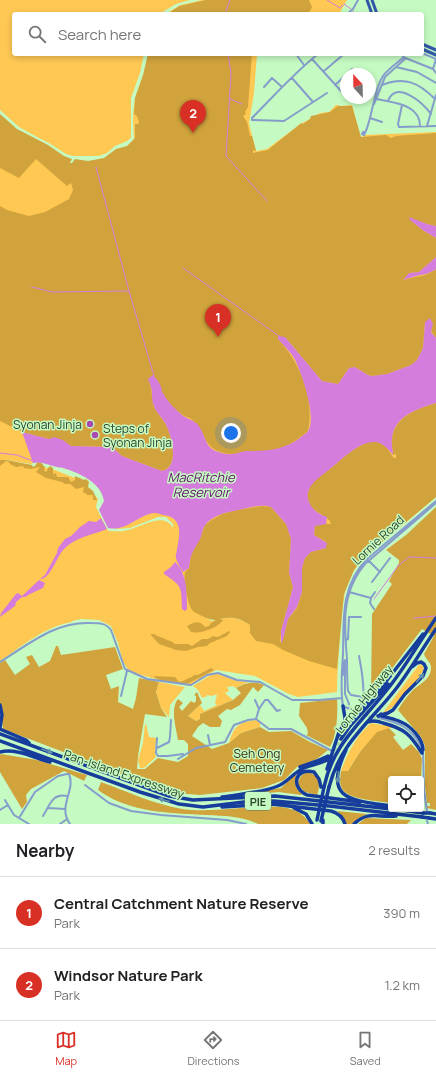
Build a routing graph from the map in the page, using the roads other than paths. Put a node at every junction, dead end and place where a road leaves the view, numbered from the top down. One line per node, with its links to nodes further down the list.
1 (358, 0): 4 (street)
2 (368, 0): 5 (main road)
3 (372, 0): 6 (main road)
4 (350, 12)
5 (371, 12)
6 (376, 12)
7 (424, 45): 9 (main road)
8 (424, 50): 11 (main road)
9 (436, 50)
10 (424, 54): 18 (street)
11 (436, 55)
12 (297, 56): 19 (street)
13 (315, 56): 16 (street)
14 (342, 56): 22 (street)
15 (402, 56): 17 (street)
16 (312, 58): 19 (street); 22 (street)
17 (405, 58): 20 (street); 21 (street); 39 (street)
18 (436, 59): 21 (street)
19 (304, 65): 24 (street)
20 (396, 67): 26 (street); 28 (street)
21 (433, 69): 23 (street)
22 (324, 71): 27 (street)
23 (436, 73)
24 (292, 78): 30 (street); 37 (street)
25 (340, 80): 27 (street)
26 (436, 83)
27 (335, 85): 31 (street)
28 (382, 85): 34 (street); 35 (street)
29 (264, 87): 30 (street)
30 (282, 87): 37 (street)
31 (340, 90)
32 (327, 93): 37 (street)
33 (436, 95): 35 (street)
34 (377, 99): 36 (street); 39 (street)
35 (435, 99): 40 (street)
36 (388, 101): 38 (street); 40 (street)
37 (313, 102)
38 (402, 105): 43 (street); 43 (street)
39 (373, 106): 41 (street)
40 (431, 114): 44 (street)
41 (370, 118): 42 (street); 46 (street)
42 (382, 122)
43 (420, 126): 44 (street)
44 (427, 126): 45 (street)
45 (436, 126)
46 (365, 132)
47 (436, 502): 49 (street, Lornie Road)
48 (390, 558): 50 (street)
49 (368, 560): 50 (street); 52 (street, Lornie Road)
50 (380, 572): 51 (street)
51 (372, 582)
52 (348, 592): 54 (street); 55 (street, Lornie Road)
53 (375, 592): 54 (street)
54 (371, 598): 57 (street)
55 (346, 602): 56 (street); 58 (street, Lornie Road)
56 (351, 602)
57 (374, 609)
58 (345, 611): 59 (street, Lornie Road); 64 (street, Lornie Road)
59 (347, 617): 60 (street); 64 (street, Lornie Road)
60 (361, 617)
61 (436, 618): 63 (highway, Lornie Highway)
62 (436, 629): 71 (highway, Lornie Highway)
63 (427, 631): 68 (highway, Lornie Highway); 76 (highway)
64 (344, 640): 65 (street, Lornie Road); 67 (street, Lornie Road)
65 (346, 655): 67 (street); 74 (street)
66 (359, 656): 75 (street)
67 (343, 660): 73 (street, Lornie Road)
68 (407, 661): 96 (highway); 109 (highway, Lornie Highway)
69 (0, 662): 70 (street)
70 (127, 671): 72 (street); 73 (street)
71 (407, 672): 82 (highway, Lornie Highway); 86 (highway, one-way to 71)
72 (121, 696)
73 (342, 696): 81 (street, Lornie Road)
74 (359, 697): 75 (street); 78 (street)
75 (365, 698): 76 (highway); 78 (street); 79 (highway)
76 (372, 698): 79 (highway)
77 (255, 700): 84 (street)
78 (362, 702): 81 (street)
79 (367, 703): 94 (highway)
80 (0, 705): 91 (highway)
81 (343, 706): 94 (highway)
82 (381, 706): 86 (highway); 90 (highway, Lornie Highway)
83 (274, 708): 84 (street)
84 (259, 709): 87 (street)
85 (0, 710): 89 (highway)
86 (380, 717): 104 (highway)
87 (256, 719): 100 (street); 102 (street)
88 (171, 720): 101 (street)
89 (0, 722)
90 (366, 722): 97 (highway, Lornie Highway); 104 (highway)
91 (0, 728): 99 (highway)
92 (0, 734): 99 (highway, Pan-Island Expressway / PIE)
93 (208, 735): 100 (street)
94 (339, 735): 102 (highway)
95 (157, 738): 101 (street)
96 (341, 739)
97 (351, 740): 115 (highway, one-way to 115); 121 (highway, bridge)
98 (0, 741): 108 (highway, Pan-Island Expressway / PIE)
99 (32, 745): 113 (highway, Pan-Island Expressway / PIE, one-way to 113)
100 (210, 745): 105 (street)
101 (157, 748): 105 (street)
102 (333, 751): 106 (highway)
103 (0, 752): 108 (highway)
104 (423, 752): 125 (street)
105 (186, 753): 107 (street)
106 (329, 757): 109 (highway); 113 (highway)
107 (178, 758)
108 (55, 762): 118 (highway, Pan-Island Expressway / PIE, one-way to 108)
109 (326, 776): 111 (highway)
110 (85, 785): 137 (street)
111 (322, 787): 115 (highway); 121 (highway, bridge)
112 (67, 796): 120 (street); 123 (street); 129 (street)
113 (214, 799): 122 (highway, Pan-Island Expressway / PIE)
114 (5, 800): 116 (street)
115 (360, 802): 119 (highway)
116 (8, 805): 124 (street); 129 (street)
117 (284, 805): 118 (highway); 138 (highway); 139 (highway)
118 (203, 807): 127 (highway, Pan-Island Expressway / PIE)
119 (388, 807)
120 (48, 808): 123 (street); 128 (street)
121 (321, 808): 133 (highway, bridge); 133 (highway, bridge)
122 (388, 808)
123 (65, 809): 130 (street)
124 (0, 810)
125 (426, 812): 126 (highway, Pan-Island Expressway / PIE)
126 (436, 814)
127 (401, 815): 131 (highway, Pan-Island Expressway / PIE, bridge); 140 (highway)
128 (43, 816)
129 (19, 818): 134 (street)
130 (67, 819): 135 (street); 136 (street)
131 (428, 819): 132 (highway, Pan-Island Expressway / PIE); 141 (street)
132 (436, 819)
133 (320, 822)
134 (29, 824)
135 (60, 824)
136 (70, 824)
137 (246, 824)
138 (312, 824)
139 (345, 824)
140 (354, 824)
141 (428, 824)

